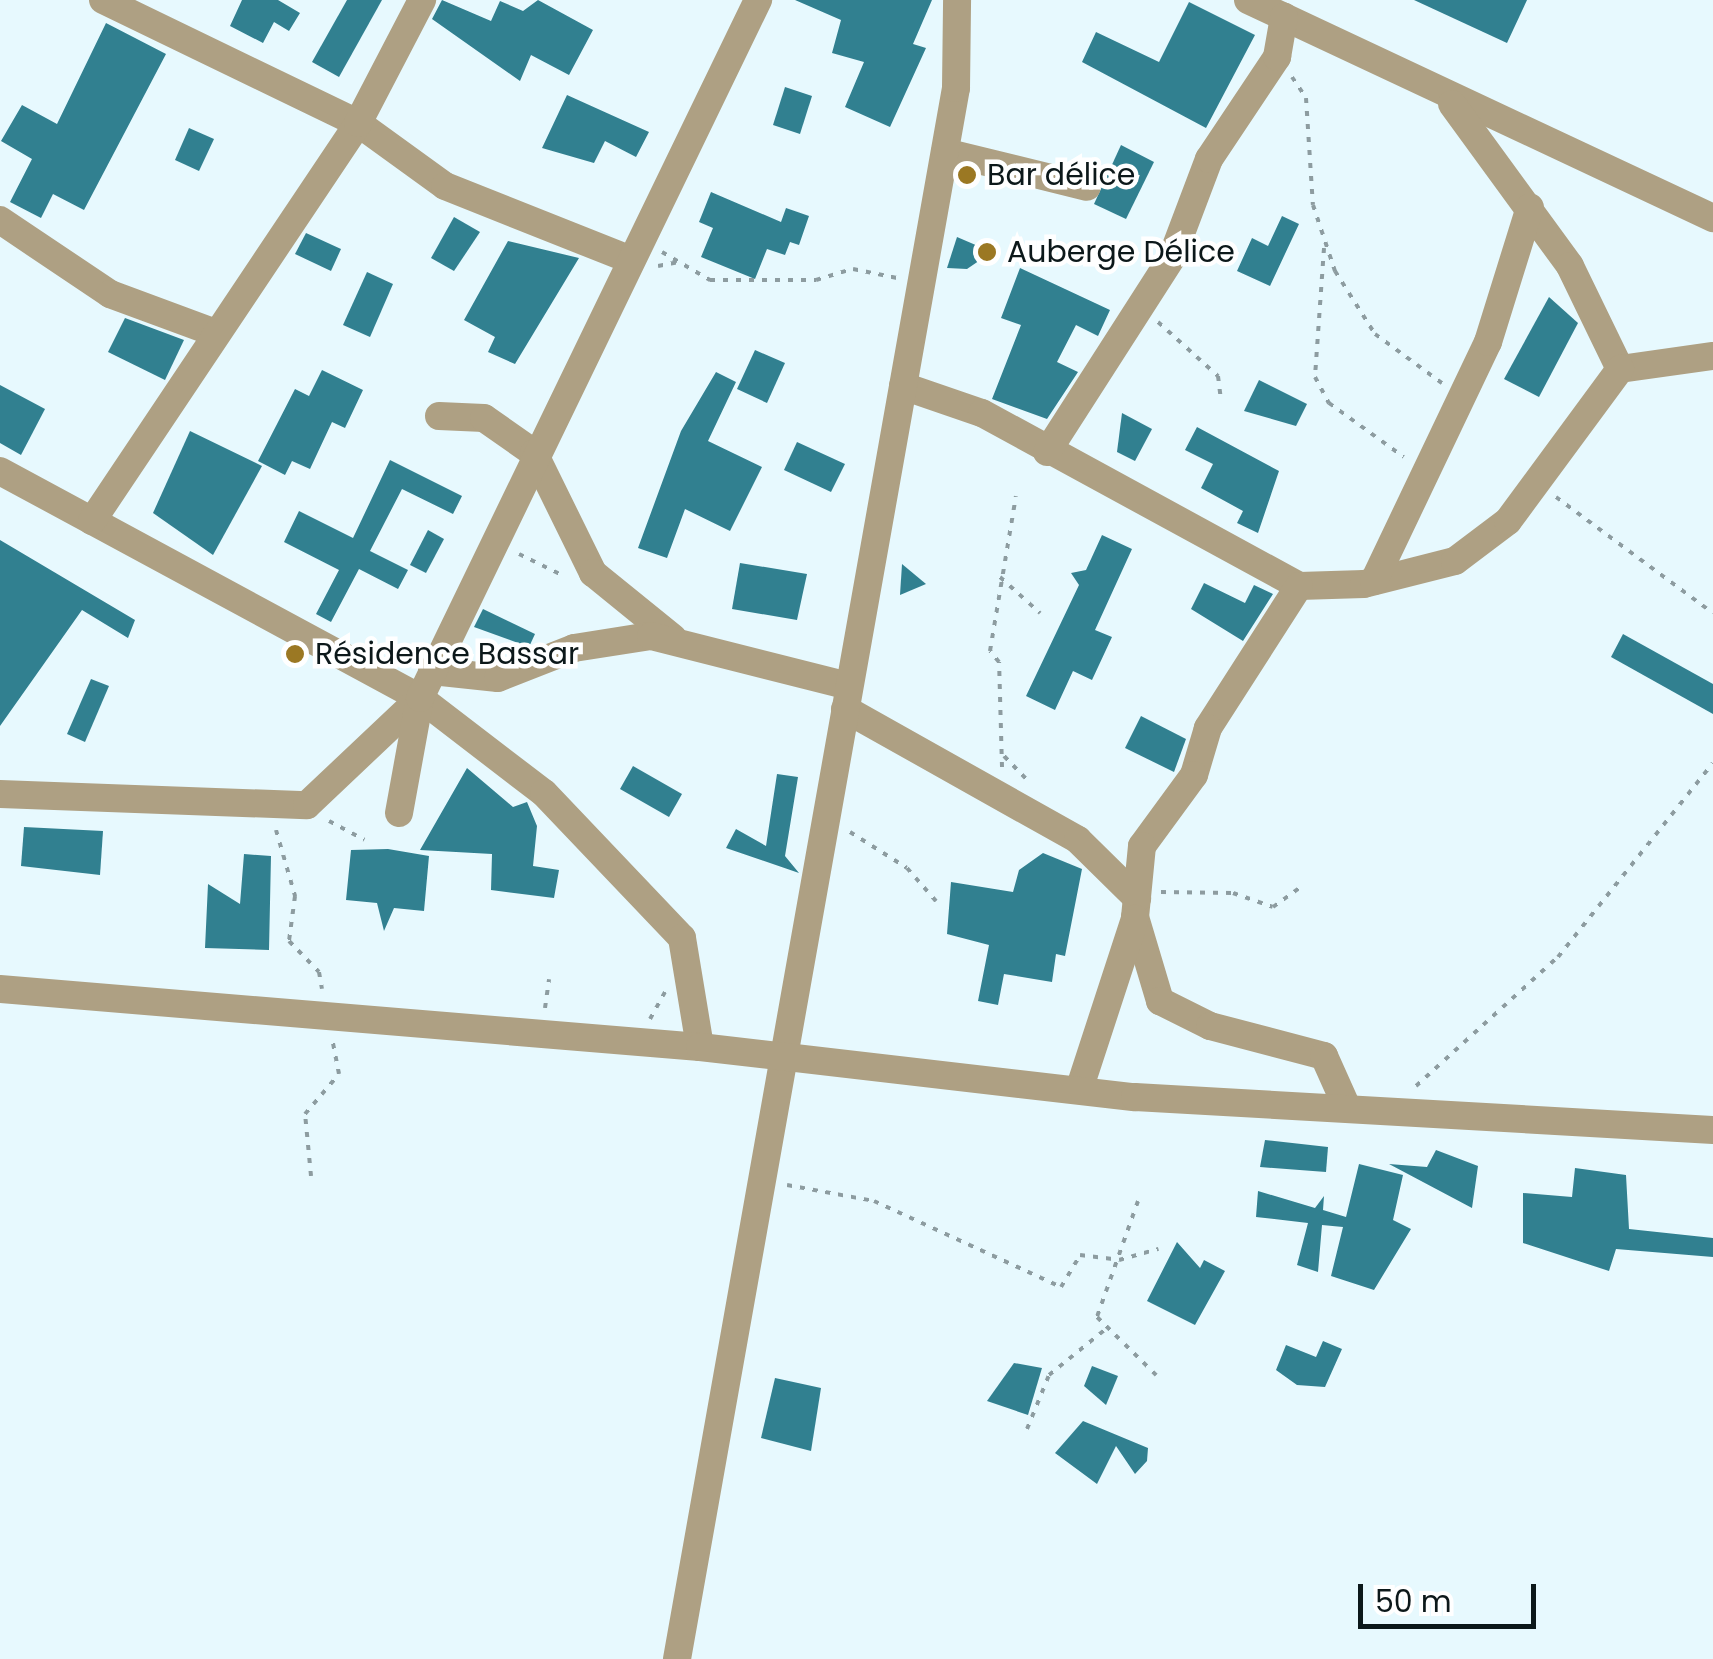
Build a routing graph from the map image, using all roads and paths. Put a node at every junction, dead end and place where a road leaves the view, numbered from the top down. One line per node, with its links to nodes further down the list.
1 (103, 0): 9 (street)
2 (422, 0): 9 (street)
3 (758, 0): 13 (street)
4 (957, 0): 10 (street)
5 (1248, 0): 6 (street)
6 (1284, 18): 7 (street); 8 (street)
7 (1278, 57): 16 (path); 19 (street)
8 (1446, 97): 12 (street); 14 (street)
9 (358, 123): 17 (street); 20 (street)
10 (945, 152): 11 (street); 18 (street)
11 (1086, 187)
12 (1530, 207): 22 (street); 24 (street)
13 (649, 214): 17 (street); 18 (path)
14 (1713, 218)
15 (0, 220): 20 (street)
16 (1325, 243): 24 (path); 31 (path)
17 (626, 258): 28 (street)
18 (922, 283): 23 (street)
19 (1140, 305): 25 (path); 27 (street)
20 (213, 332): 33 (street)
21 (1713, 356): 22 (street)
22 (1620, 369): 30 (street)
23 (903, 386): 27 (street); 44 (street)
24 (1462, 398): 31 (street)
25 (1220, 402)
26 (439, 416): 28 (street)
27 (1047, 452): 38 (street)
28 (534, 454): 34 (street); 37 (street)
29 (0, 471): 33 (street)
30 (1536, 482): 36 (street); 40 (path)
31 (1421, 486): 36 (street)
32 (1016, 496): 35 (path)
33 (92, 522): 43 (street)
34 (492, 540): 37 (path); 42 (street)
35 (1000, 577): 39 (path); 46 (path)
36 (1374, 582): 38 (street)
37 (606, 584): 41 (street)
38 (1299, 586): 54 (street)
39 (1040, 613)
40 (1713, 613)
41 (674, 638): 42 (street); 44 (street)
42 (432, 672): 43 (street)
43 (420, 698): 48 (street); 49 (street); 55 (street)
44 (847, 698): 46 (street); 59 (street)
45 (1713, 763): 62 (path)
46 (997, 792): 54 (street)
47 (0, 794): 48 (street)
48 (308, 805): 51 (path)
49 (399, 813)
50 (848, 826): 53 (path)
51 (364, 840)
52 (1301, 887): 54 (path)
53 (936, 901)
54 (1136, 908): 60 (street); 61 (street)
55 (694, 973): 57 (path); 58 (street)
56 (0, 989): 57 (street)
57 (638, 1043): 58 (street)
58 (700, 1047): 59 (street)
59 (783, 1056): 60 (street); 71 (street)
60 (1078, 1090): 61 (street)
61 (1345, 1103): 62 (street)
62 (1400, 1106): 63 (street)
63 (1713, 1130)
64 (792, 1183): 67 (path)
65 (1138, 1201): 67 (path)
66 (1158, 1249): 67 (path)
67 (1120, 1260): 68 (path)
68 (1107, 1328): 69 (path); 70 (path)
69 (1156, 1376)
70 (1027, 1429)
71 (677, 1659)

